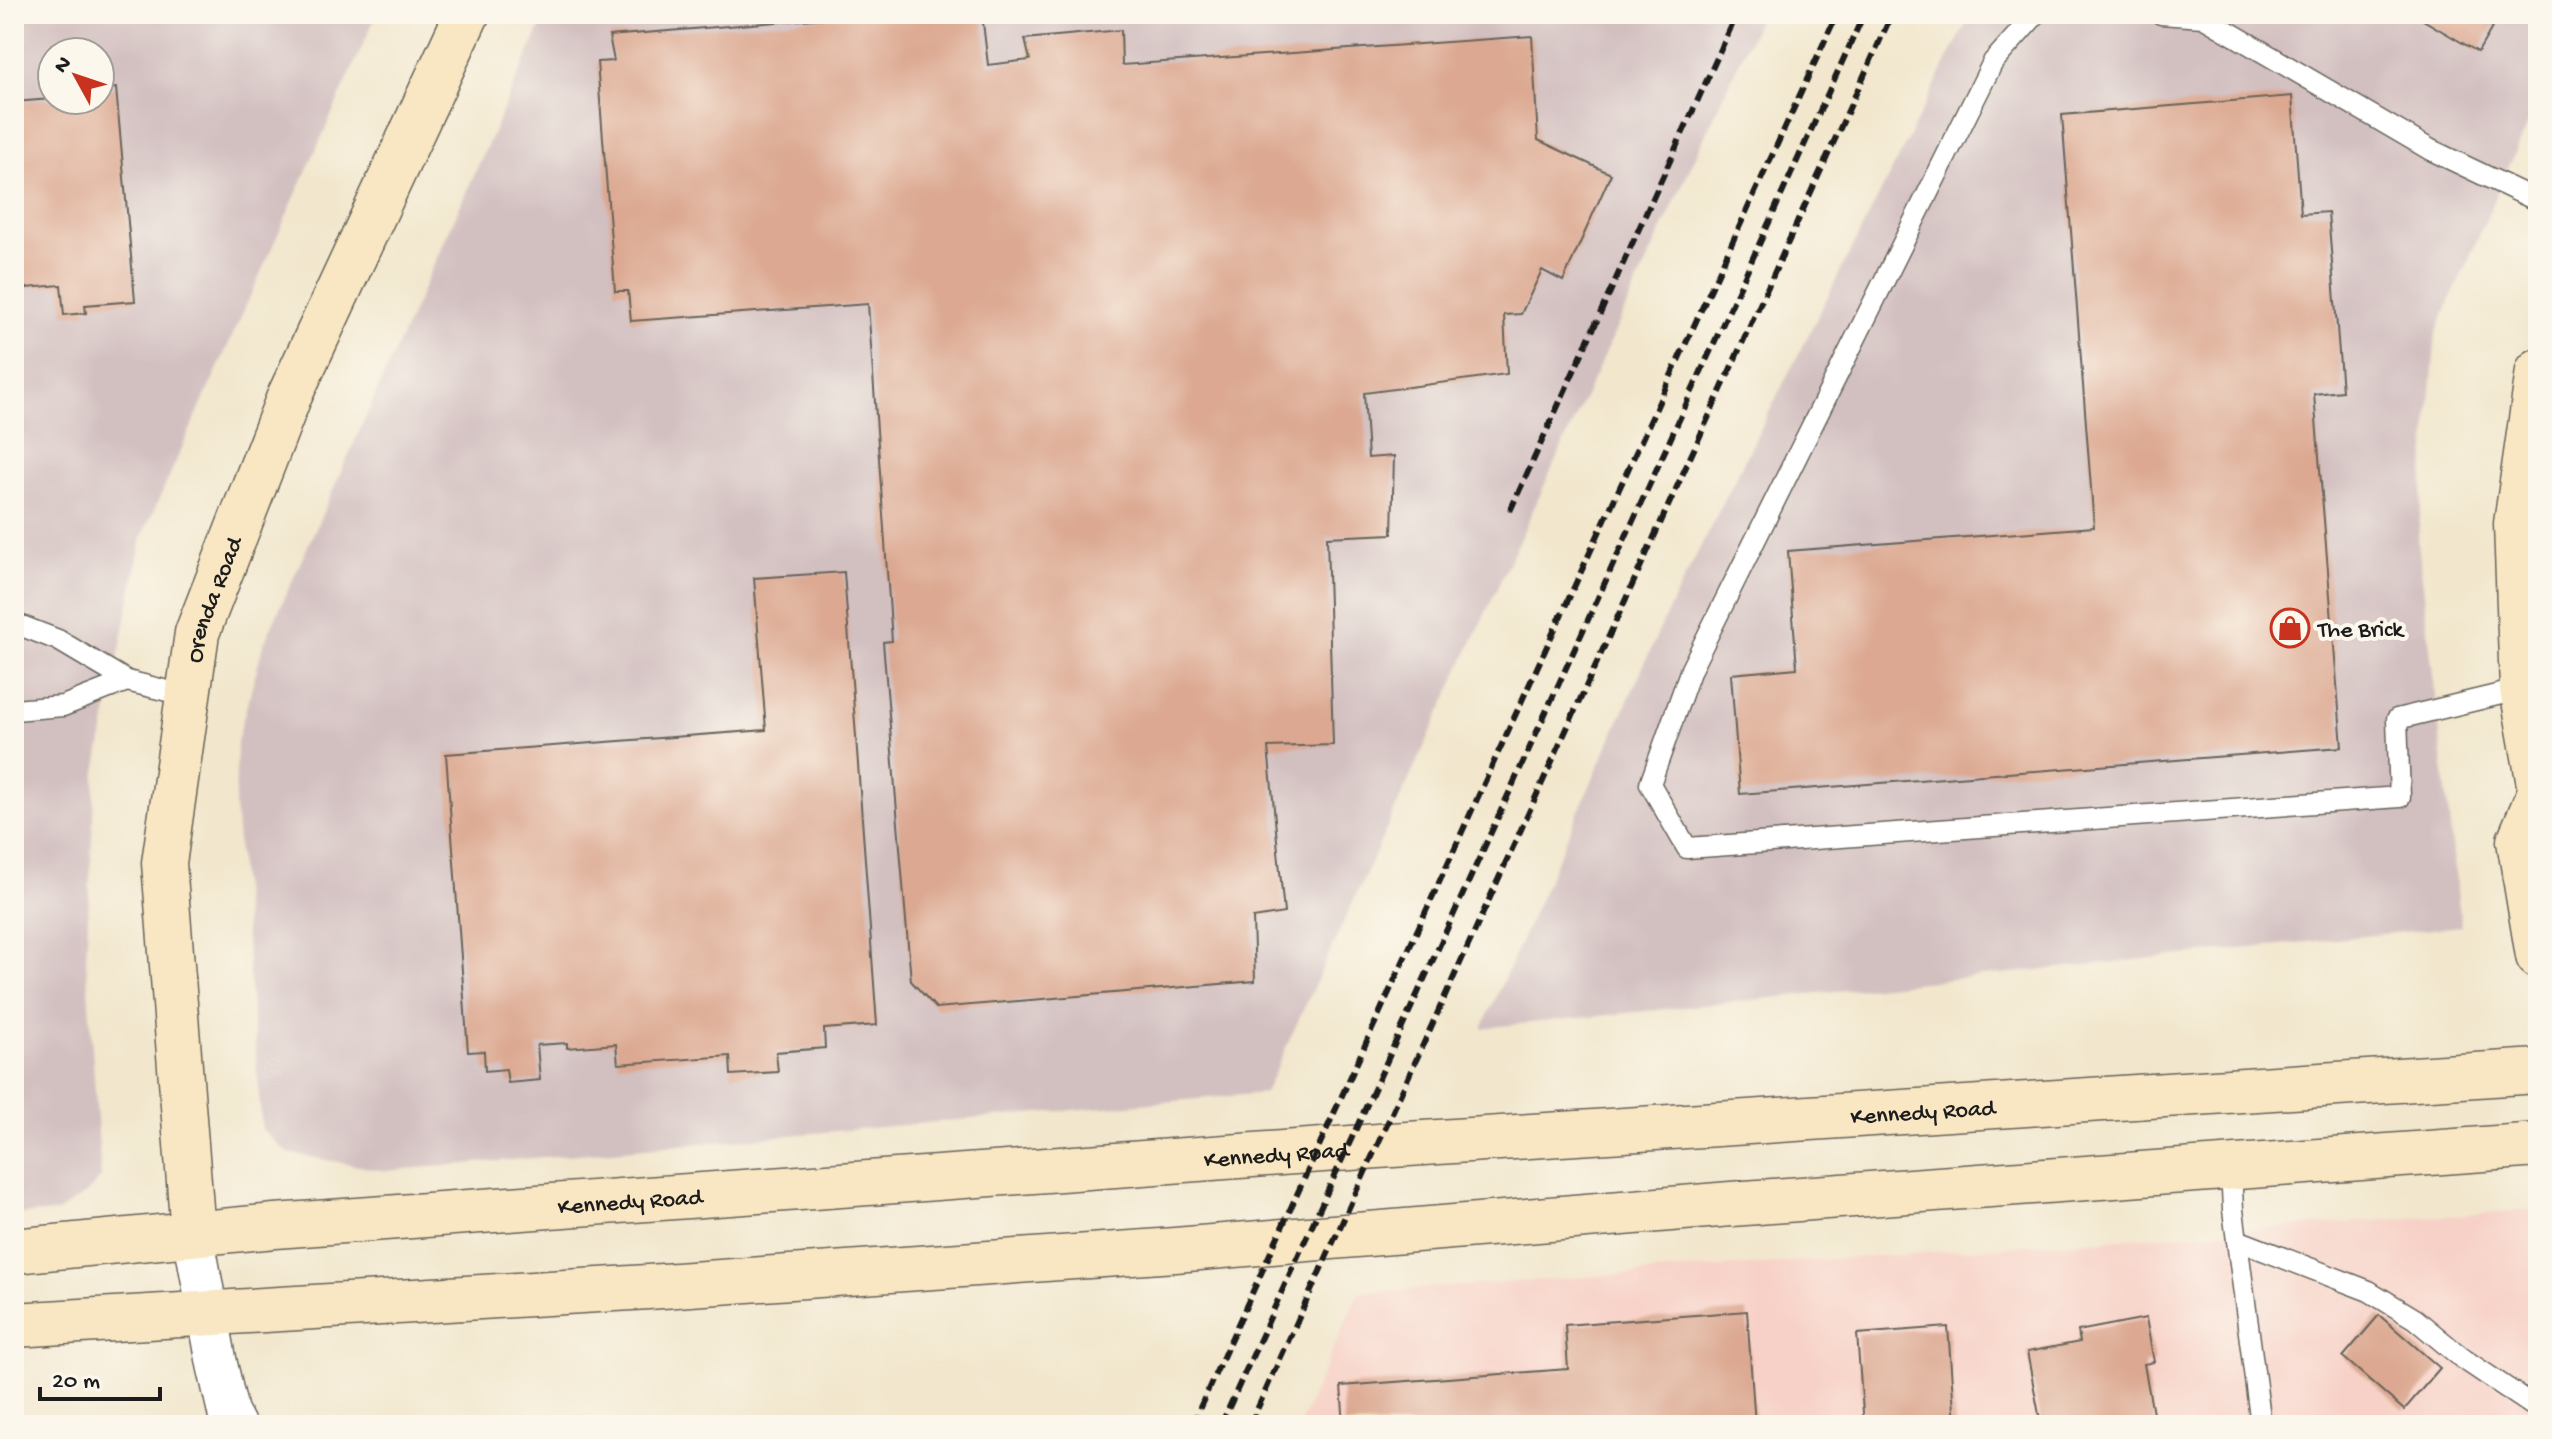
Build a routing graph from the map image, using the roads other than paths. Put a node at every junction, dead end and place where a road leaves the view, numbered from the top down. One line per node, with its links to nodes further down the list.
1 (467, 14): 9 (main road, Orenda Road)
2 (2036, 14): 8 (lane)
3 (2161, 14): 4 (lane)
4 (2538, 201)
5 (2538, 371): 8 (main road)
6 (14, 623): 7 (lane)
7 (127, 681): 9 (lane); 10 (lane)
8 (2522, 689): 11 (main road)
9 (188, 696): 17 (main road, Orenda Road)
10 (14, 710)
11 (2538, 779)
12 (2538, 796): 13 (main road)
13 (2538, 956)
14 (2538, 1071): 17 (main road, Kennedy Road)
15 (2538, 1145): 16 (main road)
16 (2231, 1169): 18 (lane); 20 (main road)
17 (193, 1233): 19 (main road, Kennedy Road); 20 (street)
18 (2237, 1240): 22 (lane); 24 (lane)
19 (14, 1251)
20 (207, 1315): 21 (main road); 23 (street)
21 (14, 1325)
22 (2538, 1409)
23 (235, 1425)
24 (2261, 1425)

